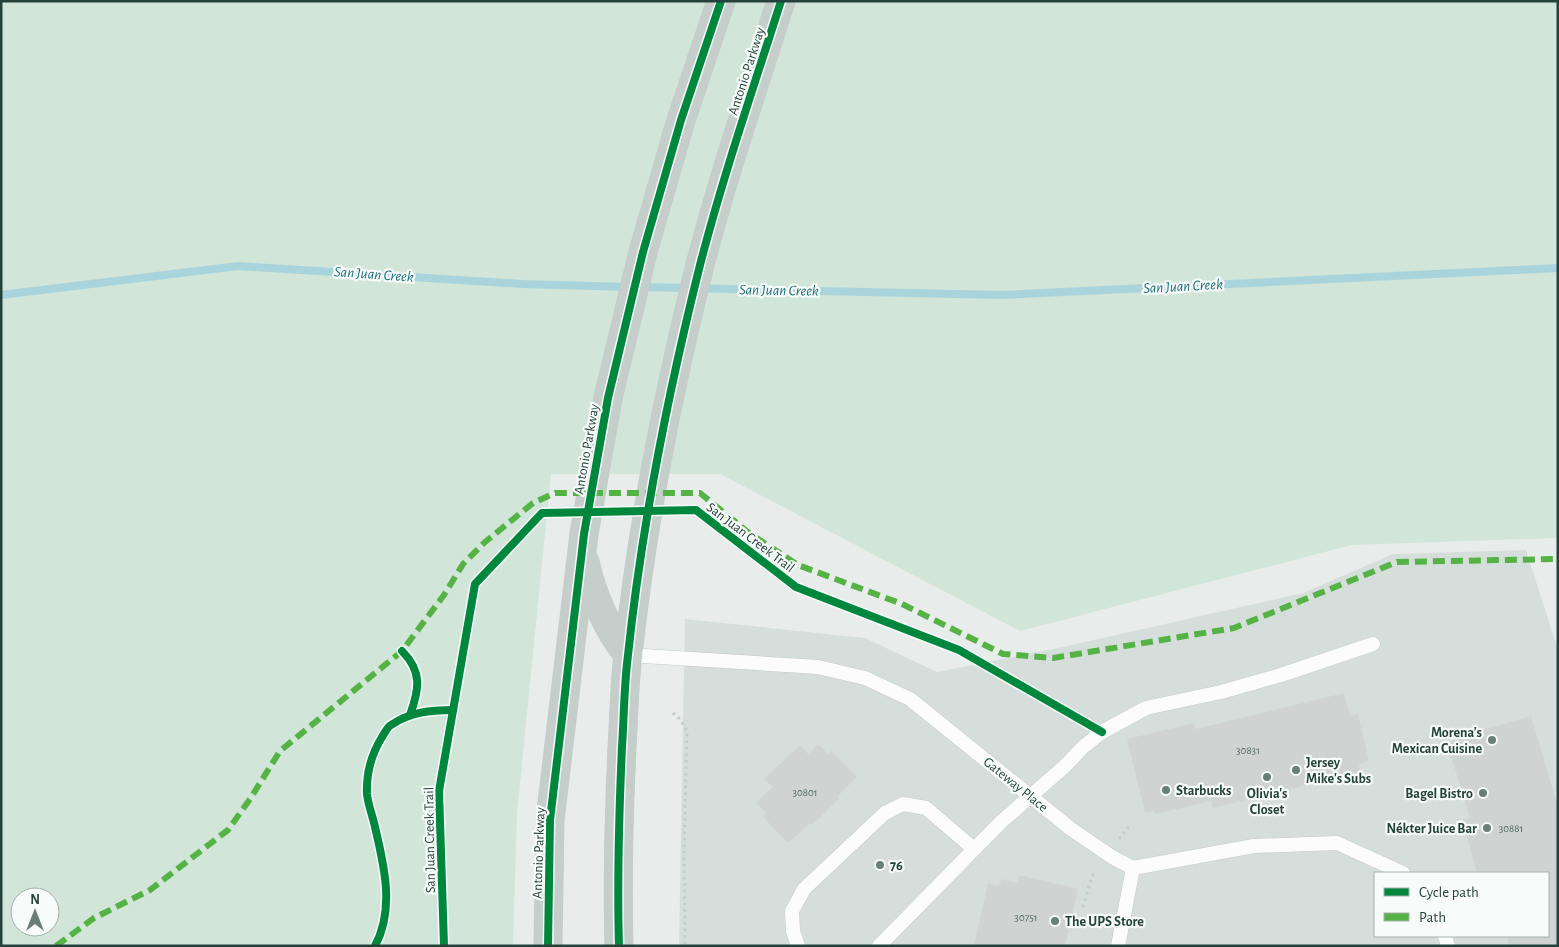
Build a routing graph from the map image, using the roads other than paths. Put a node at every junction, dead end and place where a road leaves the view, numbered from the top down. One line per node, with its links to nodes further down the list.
1 (721, 1): 3 (highway, Antonio Parkway)
2 (781, 1): 5 (highway, Antonio Parkway)
3 (583, 542): 5 (highway); 10 (highway, Antonio Parkway)
4 (1373, 644): 6 (lane)
5 (628, 655): 6 (lane, Gateway Place); 11 (highway, Antonio Parkway)
6 (1031, 795): 7 (lane); 8 (lane, Gateway Place)
7 (974, 848): 12 (lane); 13 (lane)
8 (1133, 868): 9 (lane); 14 (lane)
9 (1401, 872)
10 (548, 946)
11 (619, 946)
12 (798, 946)
13 (879, 946)
14 (1118, 946)

